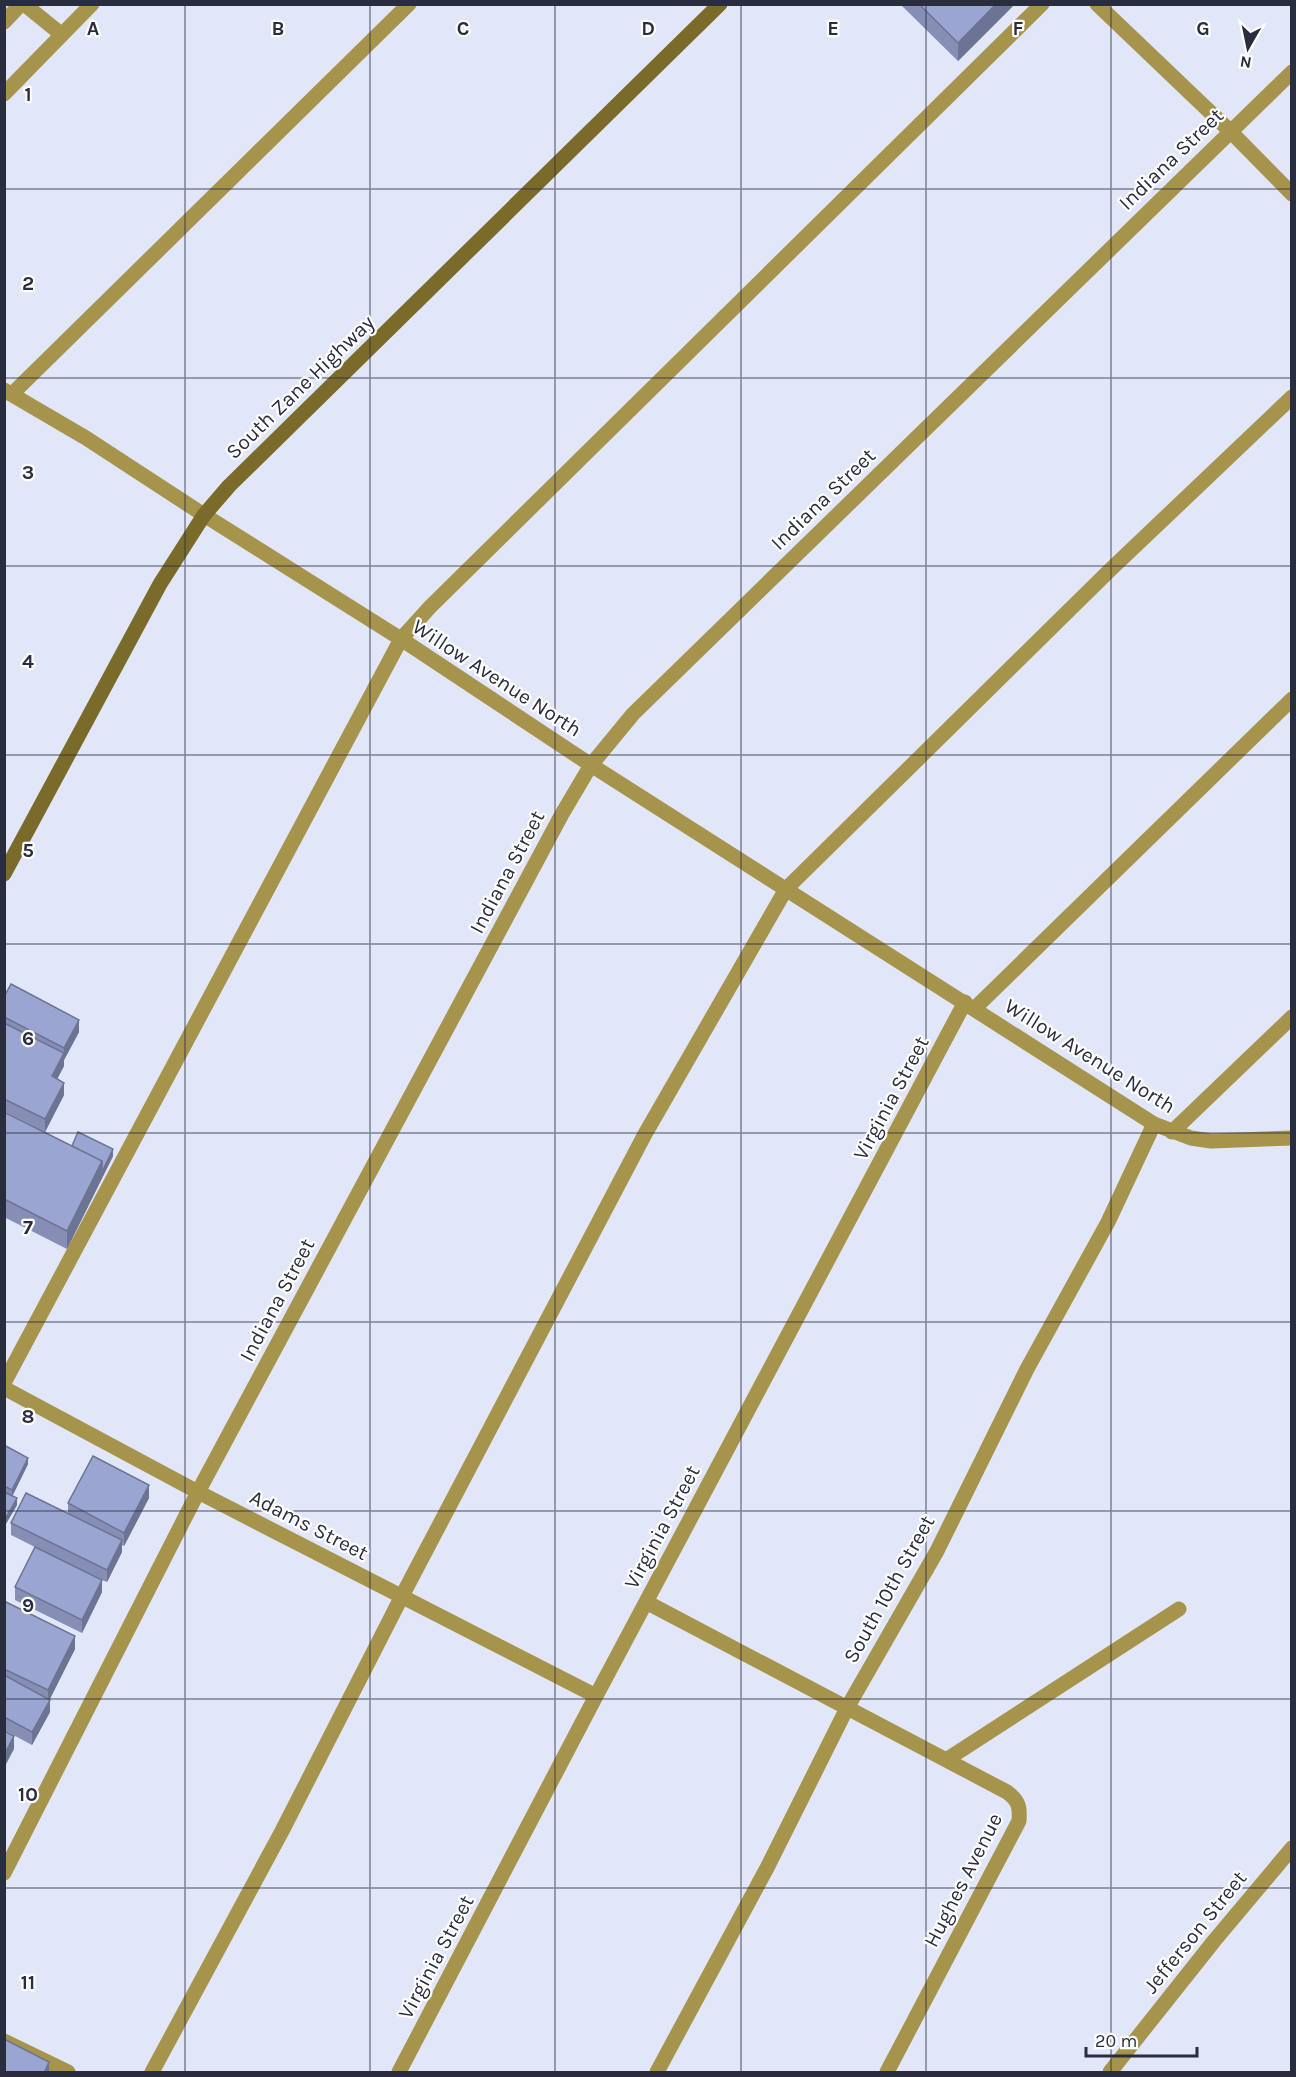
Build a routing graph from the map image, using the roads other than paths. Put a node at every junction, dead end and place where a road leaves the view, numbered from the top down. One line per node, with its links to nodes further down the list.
1 (23, 4): 7 (street); 8 (street)
2 (92, 4): 8 (street)
3 (409, 4): 13 (street)
4 (720, 4): 15 (street, South Zane Highway)
5 (1042, 4): 16 (street)
6 (1097, 4): 11 (street)
7 (4, 22)
8 (62, 34): 10 (street)
9 (1292, 72): 11 (street, Indiana Street)
10 (4, 94)
11 (1231, 132): 12 (street); 18 (street, Indiana Street)
12 (1292, 194)
13 (8, 392): 15 (street, Willow Avenue North)
14 (1292, 398): 20 (street)
15 (204, 516): 16 (street, Willow Avenue North); 19 (street, South Zane Highway)
16 (400, 639): 18 (street, Willow Avenue North); 26 (street)
17 (1292, 699): 21 (street, Virginia Street)
18 (591, 765): 20 (street, Willow Avenue North); 28 (street, Indiana Street)
19 (4, 874)
20 (786, 889): 21 (street, Willow Avenue North); 29 (street)
21 (970, 1006): 23 (street, Willow Avenue North); 30 (street, Virginia Street)
22 (1292, 1017): 24 (street)
23 (1155, 1124): 24 (street, Willow Avenue North); 33 (street, South 10th Street)
24 (1173, 1132): 25 (street, Willow Avenue North)
25 (1292, 1138)
26 (4, 1383)
27 (4, 1388): 28 (street, Adams Street)
28 (198, 1492): 29 (street, Adams Street); 36 (street, Indiana Street)
29 (402, 1596): 32 (street, Adams Street); 39 (street)
30 (646, 1602): 32 (street, Virginia Street); 33 (street)
31 (1179, 1610): 34 (street)
32 (596, 1696): 40 (street, Virginia Street)
33 (847, 1708): 34 (street); 41 (street, South 10th Street)
34 (946, 1760): 42 (street, Hughes Avenue)
35 (1292, 1848): 43 (street, Jefferson Street)
36 (4, 1873)
37 (4, 2041): 38 (street)
38 (68, 2073)
39 (152, 2073)
40 (399, 2073)
41 (657, 2073)
42 (887, 2073)
43 (1110, 2073)

